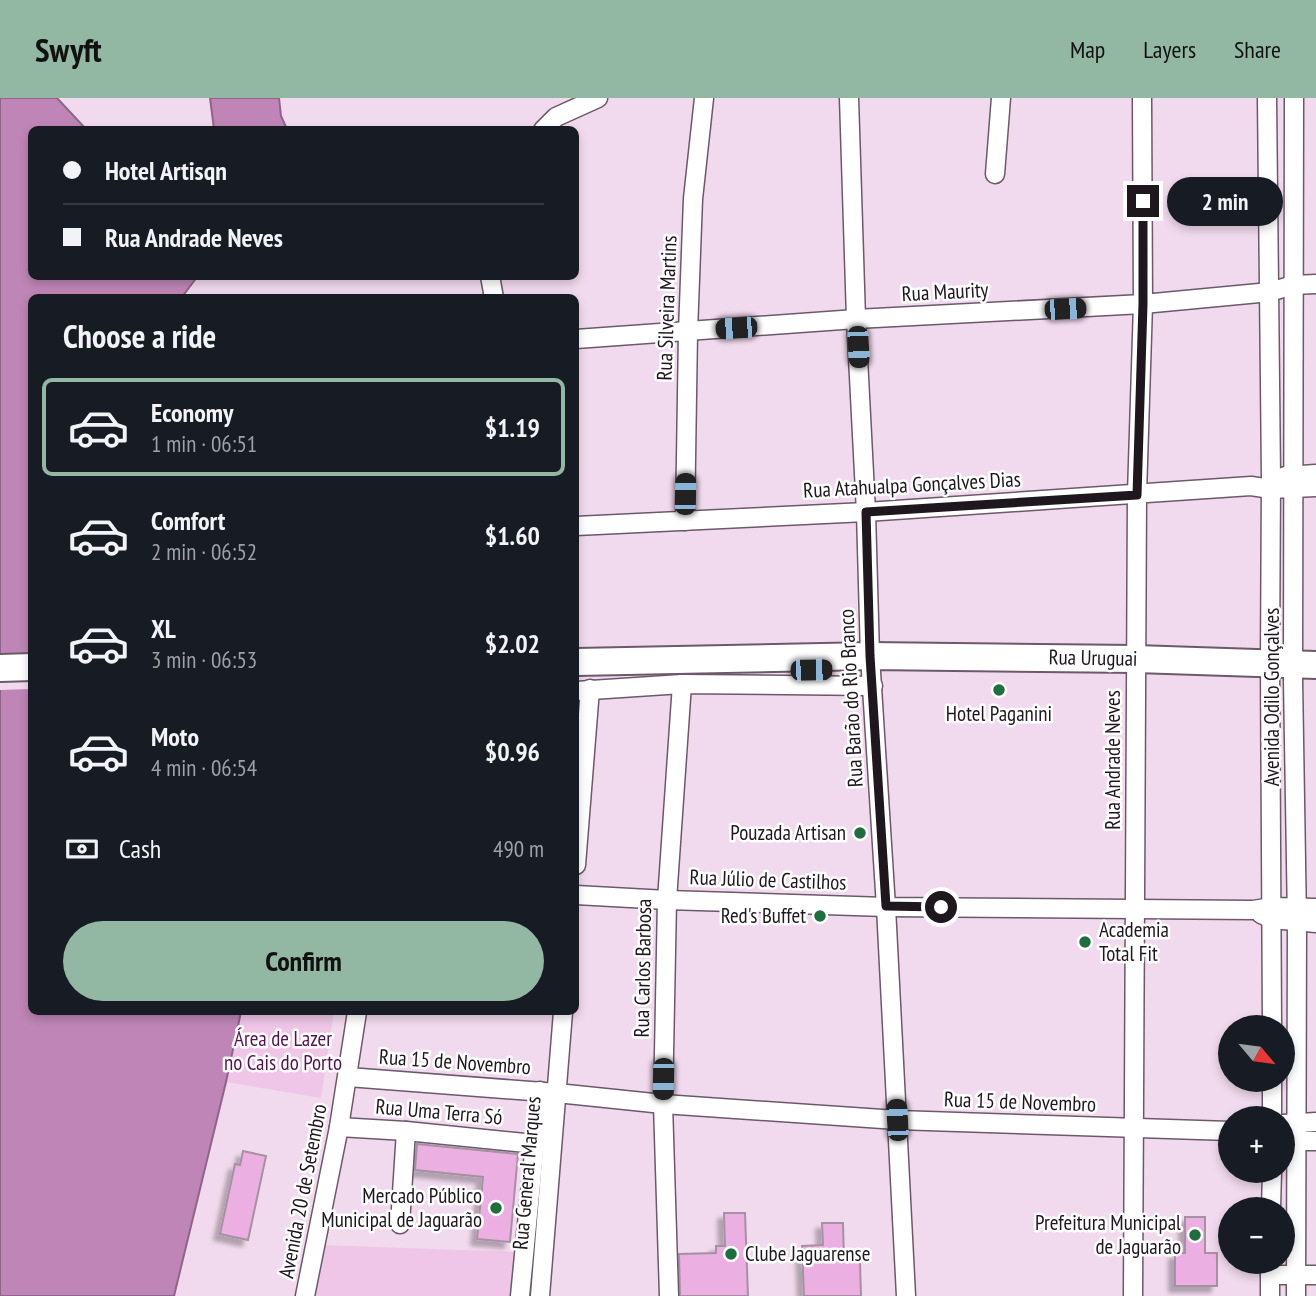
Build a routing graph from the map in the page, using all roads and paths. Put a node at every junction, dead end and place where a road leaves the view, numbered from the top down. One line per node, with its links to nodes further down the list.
1 (598, 98): 8 (street)
2 (704, 98): 17 (street, Rua Silveira Martins)
3 (849, 98): 16 (street, Rua Barão do Rio Branco)
4 (1001, 98): 9 (street)
5 (1142, 98): 15 (street, Rua Andrade Neves)
6 (1267, 98): 10 (street, Avenida Odilo Gonçalves)
7 (1294, 98): 11 (street, Avenida Odilo Gonçalves)
8 (546, 126)
9 (995, 174)
10 (1269, 200): 11 (street); 14 (street, Avenida Odilo Gonçalves)
11 (1294, 200): 13 (street, Avenida Odilo Gonçalves)
12 (1316, 284): 13 (street, Rua Maurity)
13 (1293, 285): 14 (street, Rua Maurity); 20 (street, Avenida Odilo Gonçalves)
14 (1270, 292): 15 (street, Rua Maurity); 21 (street, Avenida Odilo Gonçalves)
15 (1143, 304): 16 (street, Rua Maurity); 23 (street, Rua Andrade Neves)
16 (856, 319): 17 (street, Rua Maurity); 24 (street, Rua Barão do Rio Branco)
17 (688, 332): 18 (street, Rua Maurity); 25 (street, Rua Silveira Martins)
18 (579, 339)
19 (1316, 474): 20 (street)
20 (1295, 481): 21 (street, Rua Atahualpa Gonçalves Dias); 22 (street); 31 (street, Avenida Odilo Gonçalves)
21 (1271, 483): 23 (street, Rua Atahualpa Gonçalves Dias); 31 (street, Avenida Odilo Gonçalves)
22 (1316, 487)
23 (1137, 495): 24 (street, Rua Atahualpa Gonçalves Dias); 29 (street, Rua Andrade Neves)
24 (866, 512): 25 (street, Rua Atahualpa Gonçalves Dias); 30 (street, Rua Barão do Rio Branco)
25 (685, 521): 26 (street, Rua Atahualpa Gonçalves Dias)
26 (579, 526)
27 (579, 662): 28 (highway)
28 (838, 663): 30 (highway, Rua Uruguai); 32 (highway)
29 (1136, 666): 30 (highway, Rua Uruguai); 31 (highway, Rua Uruguai); 40 (street, Rua Andrade Neves)
30 (871, 671): 33 (street); 39 (street, Rua Barão do Rio Branco)
31 (1293, 672): 35 (street, Avenida Odilo Gonçalves); 36 (street, Avenida Odilo Gonçalves)
32 (581, 684): 33 (street); 34 (street)
33 (682, 684): 38 (street, Rua Carlos Barbosa)
34 (579, 756)
35 (1295, 802): 36 (street); 43 (street, Avenida Odilo Gonçalves)
36 (1271, 803): 42 (street, Avenida Odilo Gonçalves)
37 (579, 895): 38 (street, Rua Júlio de Castilhos)
38 (667, 900): 39 (street, Rua Júlio de Castilhos); 50 (street, Rua Carlos Barbosa)
39 (886, 906): 40 (street, Rua Júlio de Castilhos); 52 (street, Rua Barão do Rio Branco)
40 (1136, 908): 42 (street, Rua Júlio de Castilhos); 56 (street, Rua Andrade Neves)
41 (1316, 908): 43 (street, Rua Júlio de Castilhos)
42 (1272, 913): 43 (street, Rua Júlio de Castilhos); 47 (street, Avenida Odilo Gonçalves)
43 (1297, 915): 44 (street, Rua Júlio de Castilhos); 51 (street, Avenida Odilo Gonçalves)
44 (1316, 923)
45 (357, 1015): 48 (street, Avenida 20 de Setembro)
46 (563, 1015): 49 (street, Rua General Marques)
47 (1272, 1015)
48 (348, 1077): 49 (street, Rua 15 de Novembro); 55 (street, Avenida 20 de Setembro)
49 (548, 1092): 50 (street, Rua 15 de Novembro); 61 (street); 70 (street, Rua General Marques)
50 (663, 1104): 52 (street, Rua 15 de Novembro); 71 (street, Rua Carlos Barbosa)
51 (1291, 1106)
52 (897, 1120): 56 (street, Rua 15 de Novembro); 72 (street, Rua Barão do Rio Branco)
53 (1316, 1122): 54 (street)
54 (1295, 1123)
55 (339, 1127): 57 (street, Rua Uma Terra Só); 68 (street, Avenida 20 de Setembro)
56 (1134, 1128): 58 (street, Rua 15 de Novembro); 73 (street, Rua Andrade Neves)
57 (406, 1131): 61 (street, Rua Uma Terra Só); 63 (street)
58 (1218, 1131)
59 (1295, 1141): 60 (street)
60 (1316, 1141)
61 (535, 1144): 69 (street)
62 (1292, 1183): 66 (street, Avenida Odilo Gonçalves)
63 (400, 1224)
64 (1270, 1274): 74 (street)
65 (1292, 1274): 66 (street)
66 (1296, 1275): 67 (street); 75 (street, Avenida Odilo Gonçalves)
67 (1316, 1275)
68 (305, 1296)
69 (520, 1296)
70 (540, 1296)
71 (669, 1296)
72 (906, 1296)
73 (1133, 1296)
74 (1270, 1296)
75 (1296, 1296)

